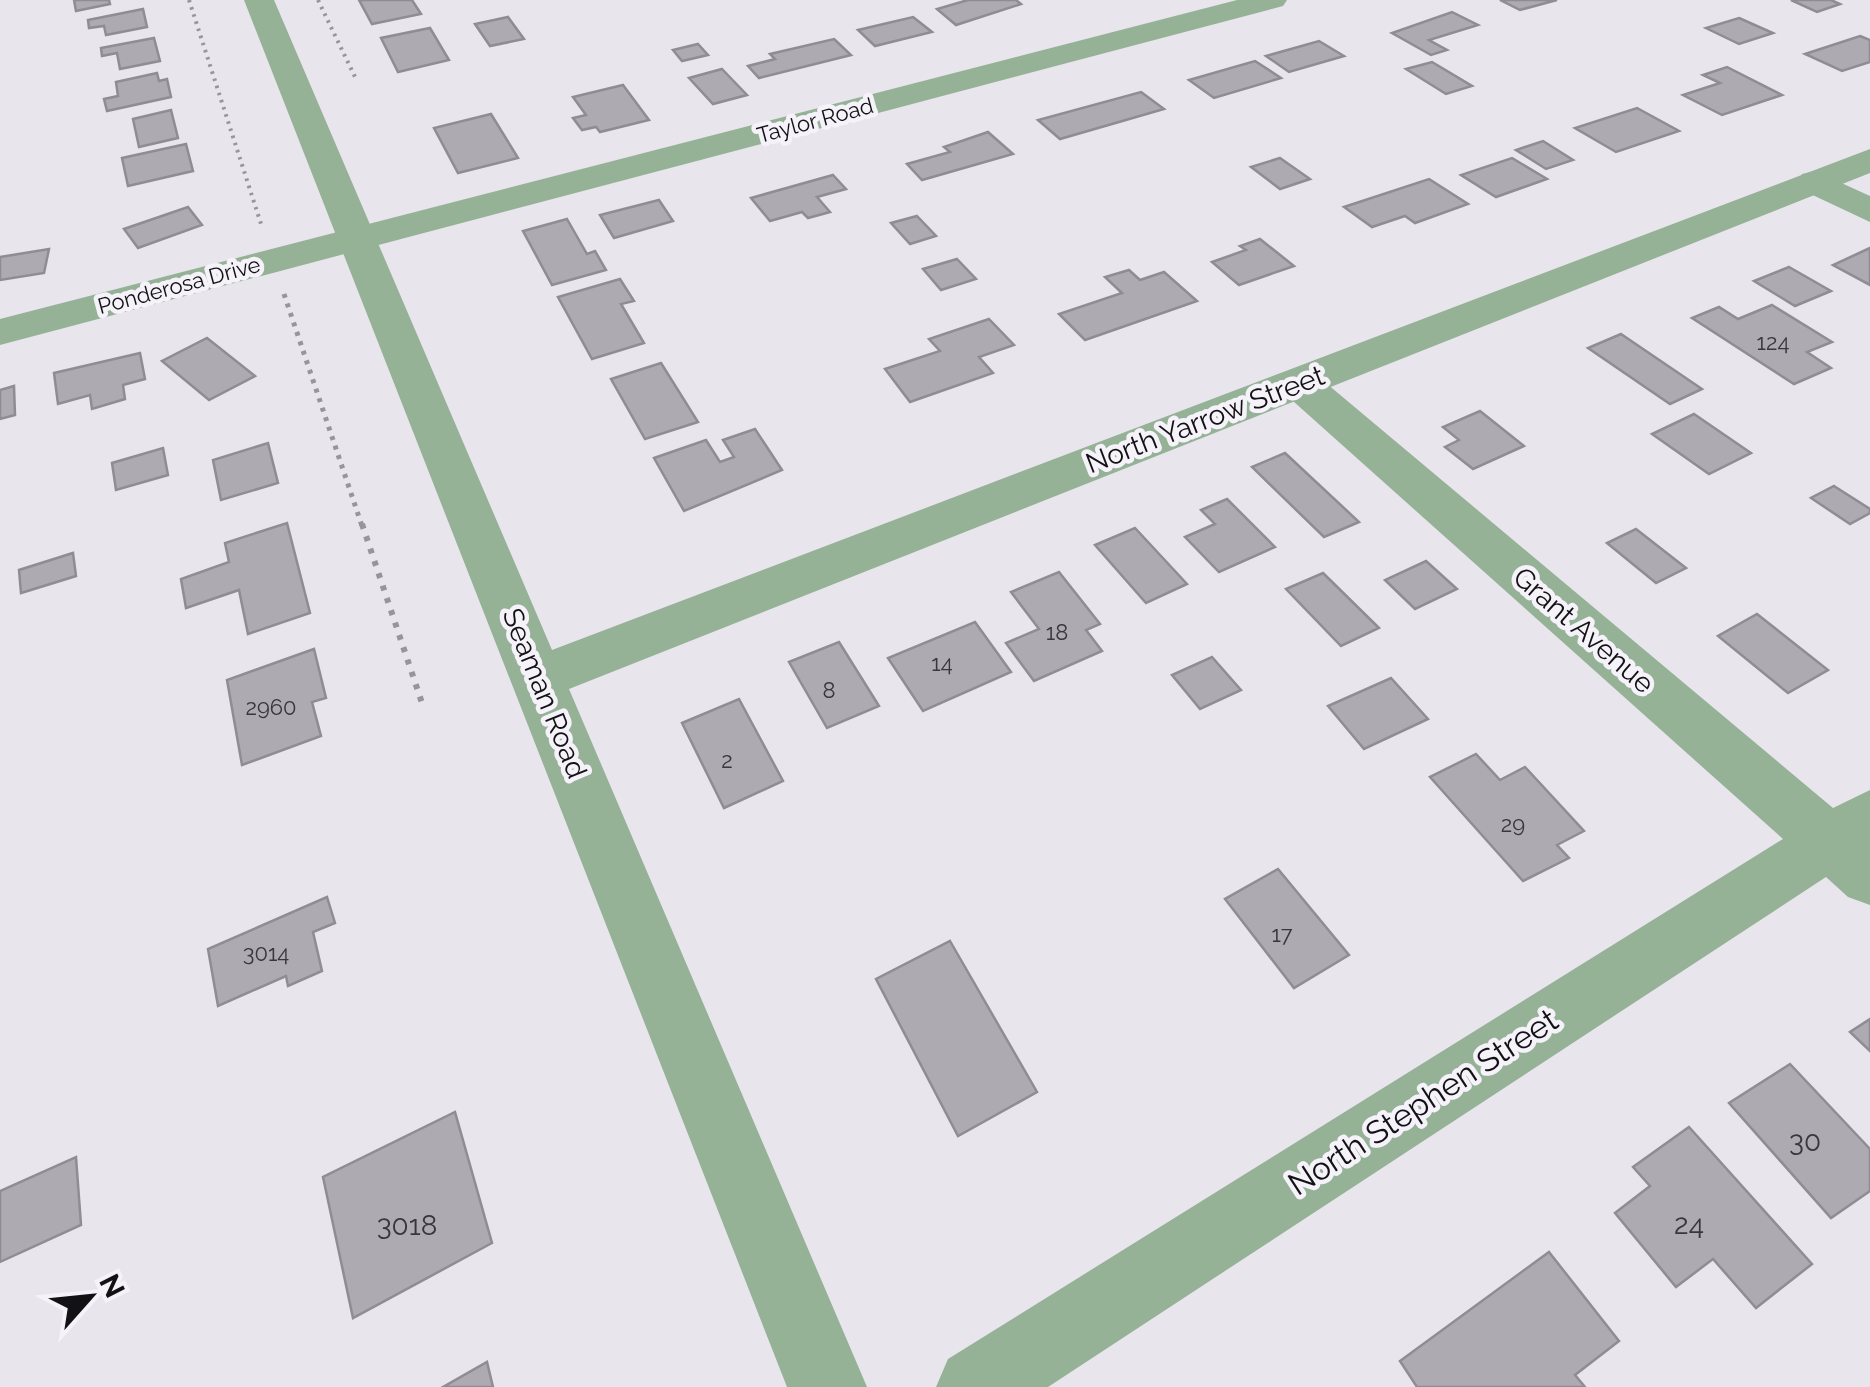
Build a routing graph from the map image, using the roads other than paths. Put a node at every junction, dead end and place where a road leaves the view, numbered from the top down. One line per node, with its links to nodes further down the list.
1 (260, 0): 6 (street, Seaman Road)
2 (1272, 0): 6 (street, Taylor Road)
3 (1870, 160): 4 (street, North Yarrow Street)
4 (1815, 182): 5 (street); 8 (street, North Yarrow Street)
5 (1870, 211)
6 (358, 239): 7 (street, Ponderosa Drive); 9 (street, Seaman Road)
7 (0, 332)
8 (1299, 383): 9 (street, North Yarrow Street); 10 (street, Grant Avenue)
9 (539, 678): 11 (street, Seaman Road)
10 (1857, 845): 12 (street, North Stephen Street)
11 (827, 1387)
12 (976, 1387)

